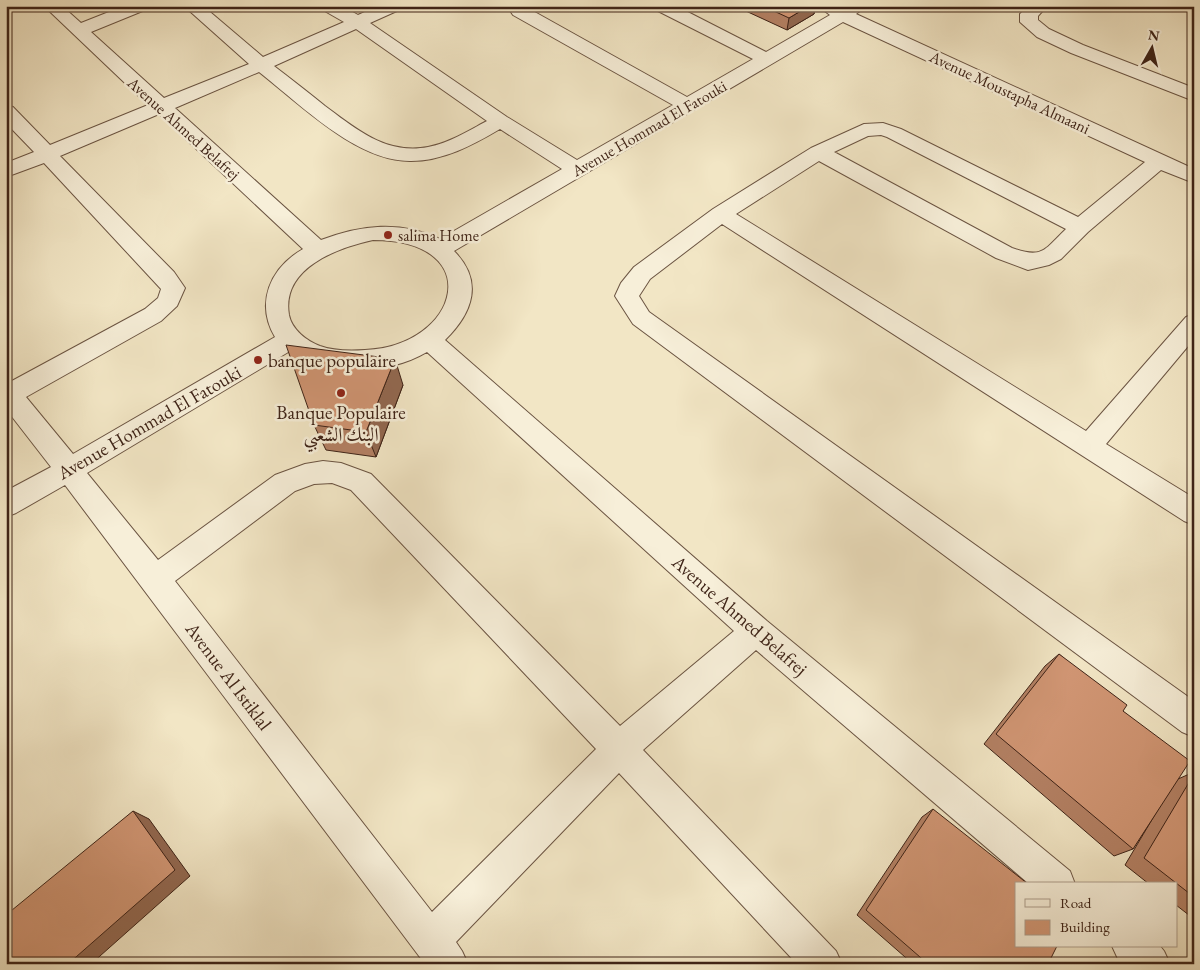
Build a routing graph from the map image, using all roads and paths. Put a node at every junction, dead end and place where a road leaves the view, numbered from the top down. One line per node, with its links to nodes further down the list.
1 (52, 6): 12 (street, Avenue Ahmed Belafrej)
2 (139, 6): 12 (street)
3 (192, 6): 14 (street)
4 (329, 6): 11 (street)
5 (393, 6): 11 (street)
6 (662, 6): 13 (street)
7 (825, 6): 10 (street, Avenue Moustapha Almaani)
8 (1039, 6): 15 (street)
9 (517, 8): 16 (street)
10 (851, 10): 13 (street, Avenue Hommad El Fatouki); 22 (street, Avenue Moustapha Almaani)
11 (357, 22): 14 (street); 19 (street)
12 (78, 31): 17 (street, Avenue Ahmed Belafrej)
13 (766, 59): 16 (street, Avenue Hommad El Fatouki)
14 (262, 64): 17 (street); 19 (street)
15 (1194, 95)
16 (687, 105): 23 (street, Avenue Hommad El Fatouki)
17 (160, 107): 21 (street); 29 (street, Avenue Ahmed Belafrej)
18 (6, 111): 21 (street)
19 (500, 122): 23 (street)
20 (818, 152): 26 (street); 27 (street); 27 (street)
21 (46, 154): 24 (street); 33 (street)
22 (1159, 161): 25 (street, Avenue Moustapha Almaani); 27 (street)
23 (577, 169): 28 (street, Avenue Hommad El Fatouki)
24 (6, 171)
25 (1194, 178)
26 (721, 214): 34 (street); 40 (street)
27 (1080, 227)
28 (440, 249): 29 (street); 32 (street)
29 (318, 250): 31 (street)
30 (1194, 323): 34 (street)
31 (291, 339): 32 (street); 35 (street, Avenue Hommad El Fatouki)
32 (428, 339): 39 (street, Avenue Ahmed Belafrej)
33 (8, 392): 35 (street, Avenue Al Istiklal)
34 (1088, 447): 37 (street)
35 (69, 470): 36 (street, Avenue Hommad El Fatouki); 38 (street, Avenue Al Istiklal)
36 (6, 505)
37 (1194, 513)
38 (155, 579): 41 (street); 44 (street, Avenue Al Istiklal)
39 (756, 631): 41 (street); 42 (street, Avenue Ahmed Belafrej)
40 (1194, 721)
41 (619, 749): 44 (street); 45 (street)
42 (1054, 882)
43 (1133, 948): 46 (street)
44 (440, 952)
45 (823, 964)
46 (1152, 964)

